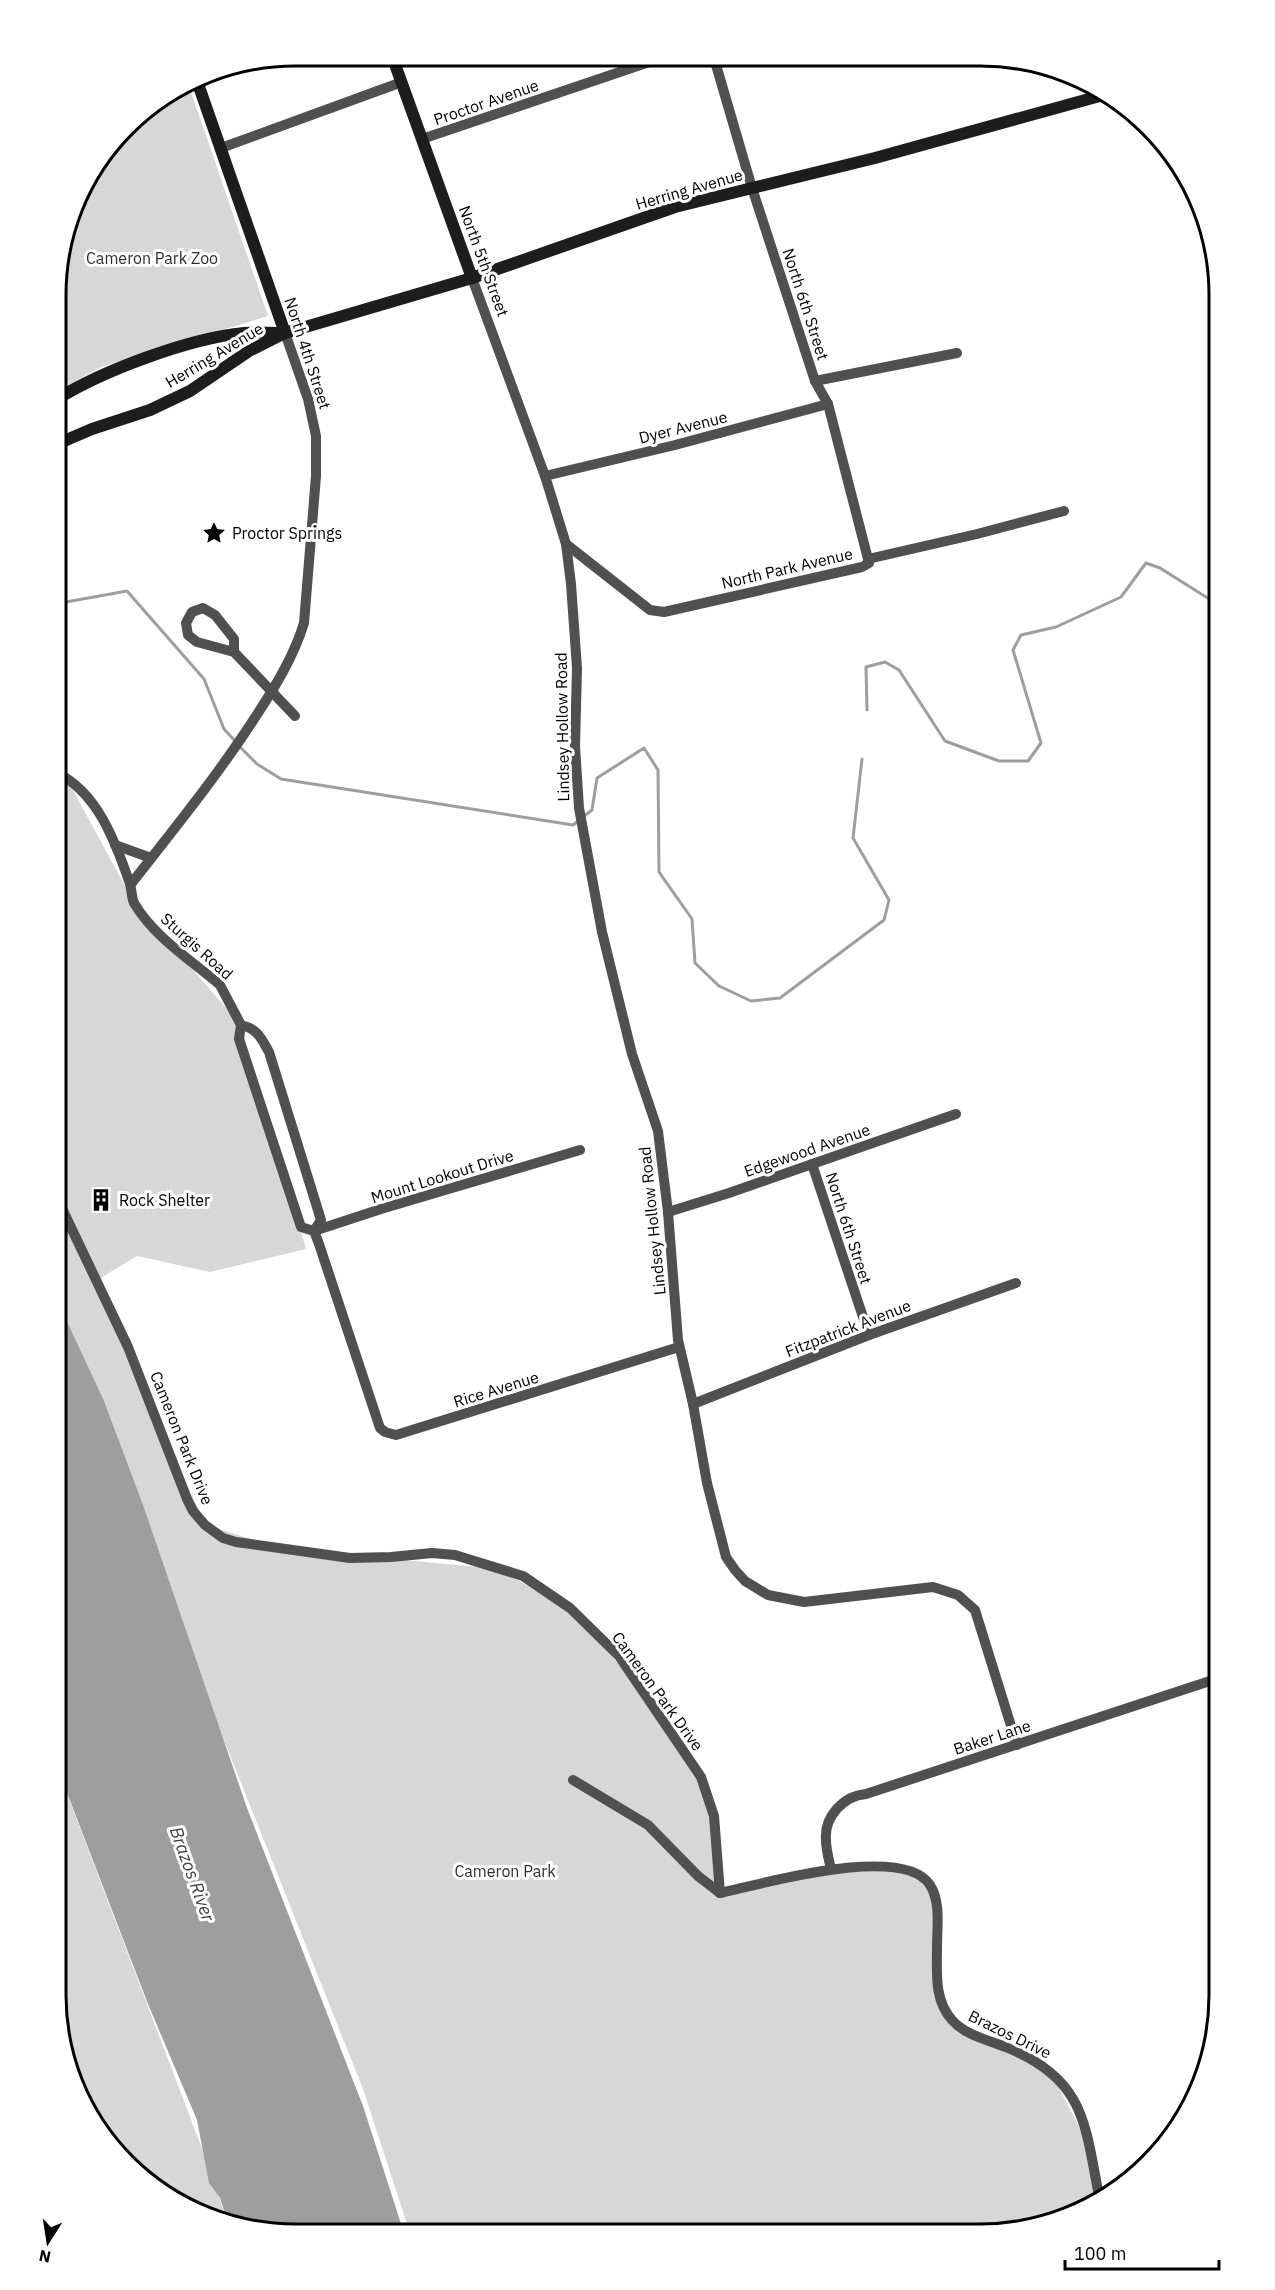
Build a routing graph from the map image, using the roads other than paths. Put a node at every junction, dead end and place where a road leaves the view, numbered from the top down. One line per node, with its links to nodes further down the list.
1 (396, 66): 4 (main road, North 5th Street)
2 (637, 66): 7 (street, Proctor Avenue)
3 (716, 66): 9 (street, North 6th Street)
4 (402, 82): 7 (main road, North 5th Street); 8 (street)
5 (199, 87): 8 (main road, North 4th Street)
6 (1095, 97): 9 (main road, Herring Avenue)
7 (422, 139): 10 (main road, North 5th Street)
8 (220, 148): 11 (main road, North 4th Street)
9 (752, 188): 10 (main road, Herring Avenue); 13 (street, North 6th Street)
10 (472, 278): 11 (main road, Herring Avenue); 17 (street, North 5th Street)
11 (285, 333): 14 (main road, Herring Avenue); 16 (main road, Herring Avenue); 22 (street, North 4th Street)
12 (957, 353): 13 (street)
13 (815, 381): 15 (street, North 6th Street)
14 (66, 395)
15 (828, 404): 17 (street, Dyer Avenue); 20 (street, North 6th Street)
16 (66, 440)
17 (544, 477): 19 (street, Lindsey Hollow Road)
18 (1064, 511): 20 (street, North Park Avenue)
19 (566, 544): 20 (street, North Park Avenue); 32 (street, Lindsey Hollow Road)
20 (868, 559)
21 (234, 652): 21 (street); 22 (street)
22 (273, 691): 23 (street); 26 (street, North 4th Street)
23 (295, 716)
24 (66, 777): 25 (street, Sturgis Road)
25 (115, 845): 26 (street); 27 (street, Sturgis Road)
26 (151, 858): 27 (street, North 4th Street)
27 (130, 884): 28 (street, Sturgis Road)
28 (241, 1025): 34 (street, Sturgis Road); 34 (street, Sturgis Road)
29 (956, 1114): 31 (street, Edgewood Avenue)
30 (580, 1150): 34 (street, Mount Lookout Drive)
31 (812, 1164): 32 (street, Edgewood Avenue); 36 (street, North 6th Street)
32 (668, 1212): 37 (street, Lindsey Hollow Road)
33 (66, 1217): 44 (street, Cameron Park Drive)
34 (314, 1232): 38 (street, Sturgis Road)
35 (1016, 1283): 36 (street, Fitzpatrick Avenue)
36 (869, 1335): 39 (street, Fitzpatrick Avenue)
37 (680, 1347): 38 (street, Rice Avenue); 39 (street, Lindsey Hollow Road)
38 (362, 1370)
39 (693, 1404): 41 (street, Lindsey Hollow Road)
40 (1209, 1681): 41 (street, Baker Lane)
41 (1017, 1745): 43 (street, Baker Lane)
42 (573, 1780): 44 (street)
43 (831, 1869): 44 (street); 45 (street, Brazos Drive)
44 (720, 1893)
45 (1098, 2191)

